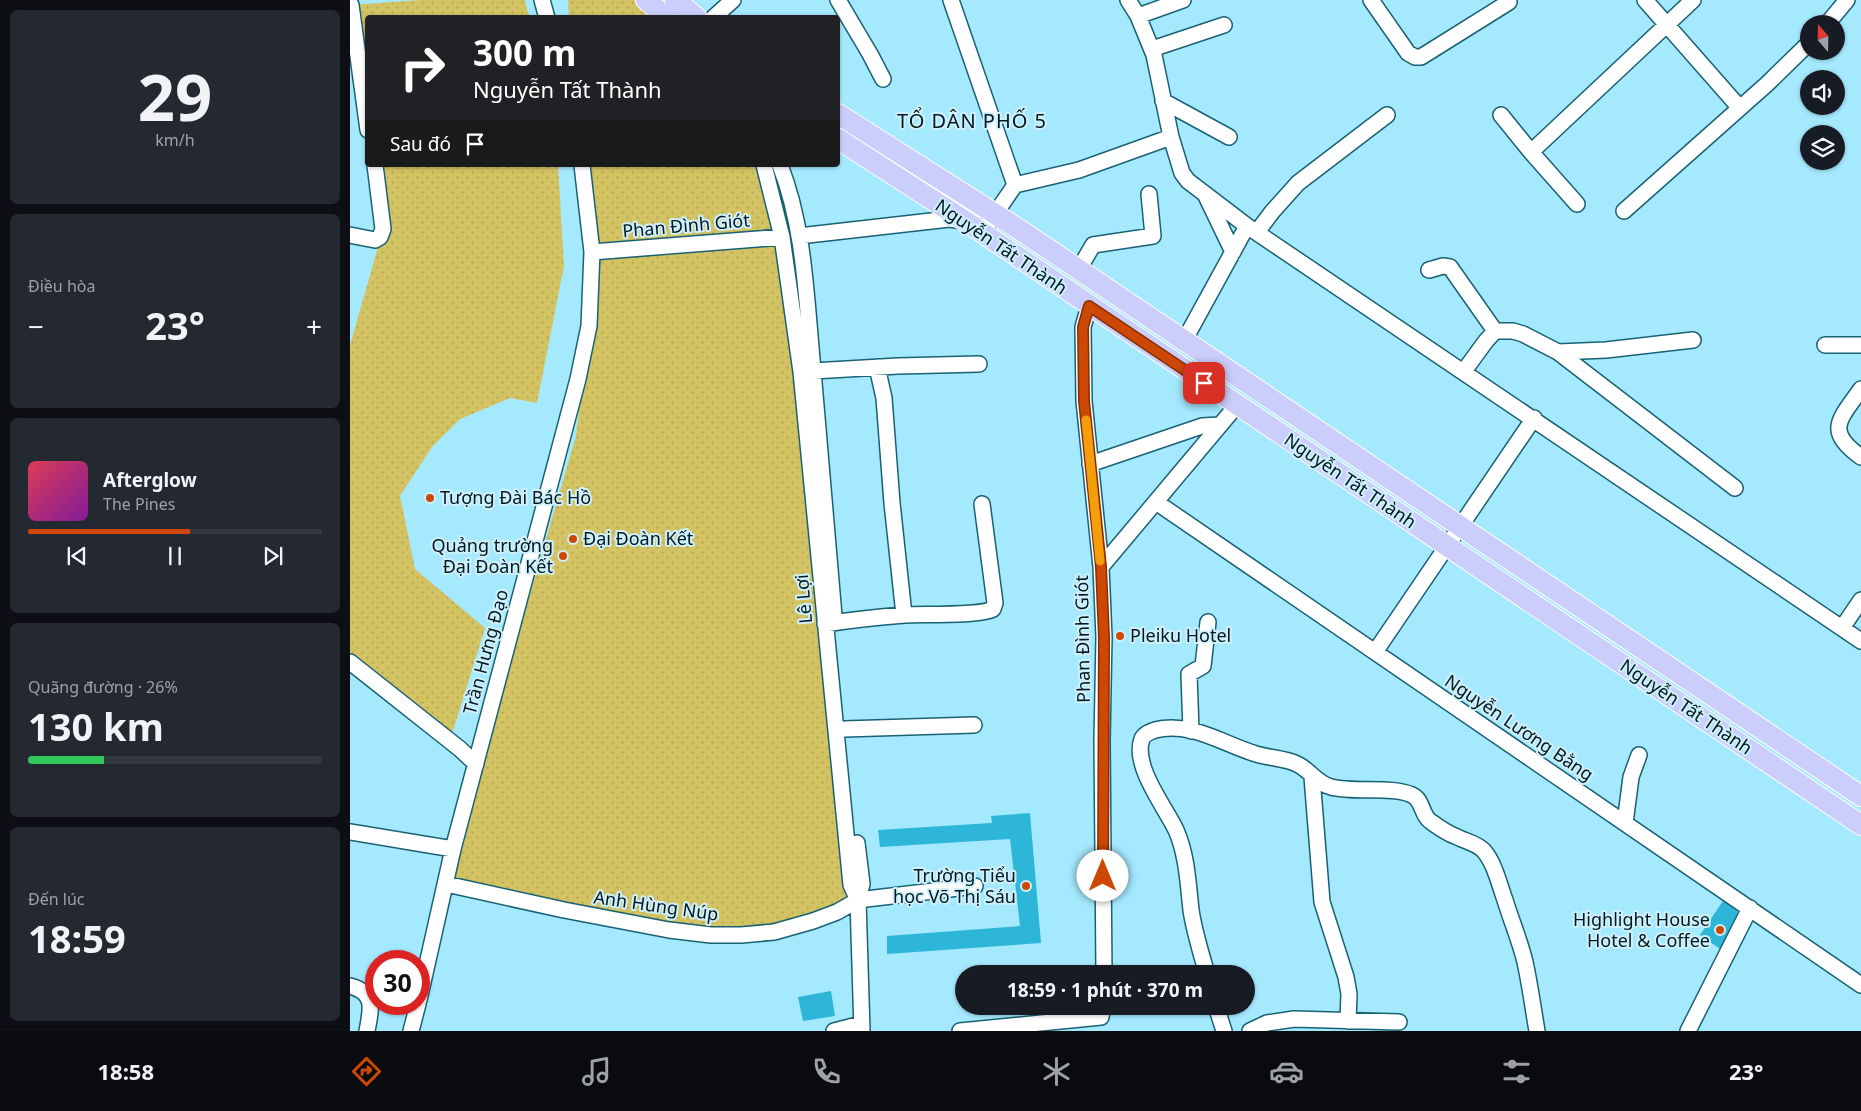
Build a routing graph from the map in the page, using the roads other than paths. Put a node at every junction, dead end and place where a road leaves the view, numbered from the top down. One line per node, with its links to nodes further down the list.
1 (542, 0): 15 (street)
2 (646, 0): 16 (main road)
3 (675, 0): 17 (main road)
4 (733, 0): 18 (street)
5 (838, 0): 25 (street)
6 (951, 0): 40 (street)
7 (1128, 0): 20 (street)
8 (1183, 0): 20 (street)
9 (1371, 0): 13 (street)
10 (1645, 0): 22 (street)
11 (1694, 0): 22 (street)
12 (1847, 0): 19 (street)
13 (1509, 2)
14 (351, 5): 28 (street)
15 (546, 15)
16 (664, 15)
17 (693, 15)
18 (716, 15)
19 (1834, 15)
20 (1138, 16): 23 (street)
21 (1224, 25): 23 (street)
22 (1666, 25): 27 (street); 35 (street)
23 (1152, 49): 26 (street)
24 (1800, 52): 27 (street)
25 (883, 79)
26 (1163, 101): 32 (street); 33 (street)
27 (1739, 107): 44 (street)
28 (365, 108)
29 (840, 115): 45 (main road, Nguyễn Tất Thành)
30 (1387, 115): 47 (street)
31 (1501, 115): 35 (street)
32 (1230, 137)
33 (1171, 138): 40 (street); 42 (street)
34 (840, 140): 46 (main road, Nguyễn Tất Thành)
35 (1531, 152): 43 (street)
36 (375, 167): 49 (street)
37 (582, 167): 52 (street, Trần Hưng Đạo)
38 (764, 167): 51 (street, Lê Lợi)
39 (781, 167): 50 (street)
40 (1016, 185): 45 (street)
41 (1149, 194): 54 (street)
42 (1206, 195): 47 (street); 53 (street)
43 (1577, 204)
44 (1624, 211)
45 (995, 214): 48 (street); 54 (main road, Nguyễn Tất Thành)
46 (965, 221): 48 (main road, Nguyễn Tất Thành); 50 (street)
47 (1252, 229): 53 (street); 66 (street)
48 (982, 233): 56 (main road, Nguyễn Tất Thành)
49 (350, 236)
50 (799, 236): 65 (street)
51 (782, 237): 52 (street, Phan Đình Giót); 82 (street, Lê Lợi)
52 (592, 252): 91 (street, Trần Hưng Đạo)
53 (1233, 252): 59 (street)
54 (1079, 270): 59 (main road, Nguyễn Tất Thành)
55 (1429, 270): 57 (street)
56 (1089, 306): 68 (main road, Nguyễn Tất Thành); 72 (street, Phan Đình Giót)
57 (1495, 331): 62 (street); 66 (street)
58 (1692, 340): 62 (street)
59 (1184, 341): 76 (main road, Nguyễn Tất Thành)
60 (1825, 345): 61 (street)
61 (1861, 345)
62 (1558, 352): 73 (street)
63 (979, 364): 64 (street)
64 (877, 367): 65 (street); 80 (street)
65 (813, 371): 82 (street)
66 (1464, 371): 69 (street)
67 (1861, 389): 71 (street)
68 (1237, 405): 70 (street); 77 (main road, Nguyễn Tất Thành)
69 (1534, 418): 76 (street); 83 (street)
70 (1220, 425): 72 (street); 74 (street)
71 (1861, 457)
72 (1090, 464): 78 (street, Phan Đình Giót)
73 (1735, 488)
74 (1156, 502): 78 (street); 85 (street, Nguyễn Lương Bằng)
75 (982, 504): 80 (street)
76 (1461, 525): 77 (street); 93 (main road, Nguyễn Tất Thành)
77 (1446, 547): 85 (street); 95 (main road, Nguyễn Tất Thành)
78 (1101, 567): 103 (street, Phan Đình Giót)
79 (1861, 600): 83 (street)
80 (904, 615): 82 (street)
81 (1208, 622): 89 (street)
82 (830, 623): 88 (street); 100 (street, Lê Lợi)
83 (1842, 628): 84 (street)
84 (1861, 640)
85 (1375, 652): 94 (street, Nguyễn Lương Bằng)
86 (350, 662): 91 (street)
87 (974, 725): 88 (street)
88 (844, 729): 100 (street)
89 (1191, 731): 92 (street); 104 (street)
90 (1639, 755): 94 (street)
91 (476, 764): 97 (street, Trần Hưng Đạo)
92 (1312, 777): 111 (street); 119 (street)
93 (1861, 796)
94 (1625, 823): 101 (street, Nguyễn Lương Bằng)
95 (1861, 825)
96 (350, 832): 97 (street)
97 (453, 849): 98 (street, Trần Hưng Đạo)
98 (446, 884): 100 (street, Anh Hùng Núp); 102 (street, Trần Hưng Đạo)
99 (975, 886): 100 (street)
100 (858, 900): 112 (street, Lê Lợi)
101 (1750, 908): 105 (street, Nguyễn Lương Bằng); 120 (street)
102 (430, 951)
103 (1104, 965)
104 (1205, 965)
105 (1861, 984)
106 (350, 986): 113 (street)
107 (415, 1015): 114 (street, Trần Hưng Đạo)
108 (1219, 1015): 117 (street)
109 (1103, 1018): 116 (street)
110 (1398, 1022): 111 (street)
111 (1353, 1024): 118 (street)
112 (862, 1028): 115 (street)
113 (367, 1031)
114 (412, 1031)
115 (834, 1031)
116 (960, 1031)
117 (1224, 1031)
118 (1250, 1031)
119 (1537, 1031)
120 (1688, 1031)

